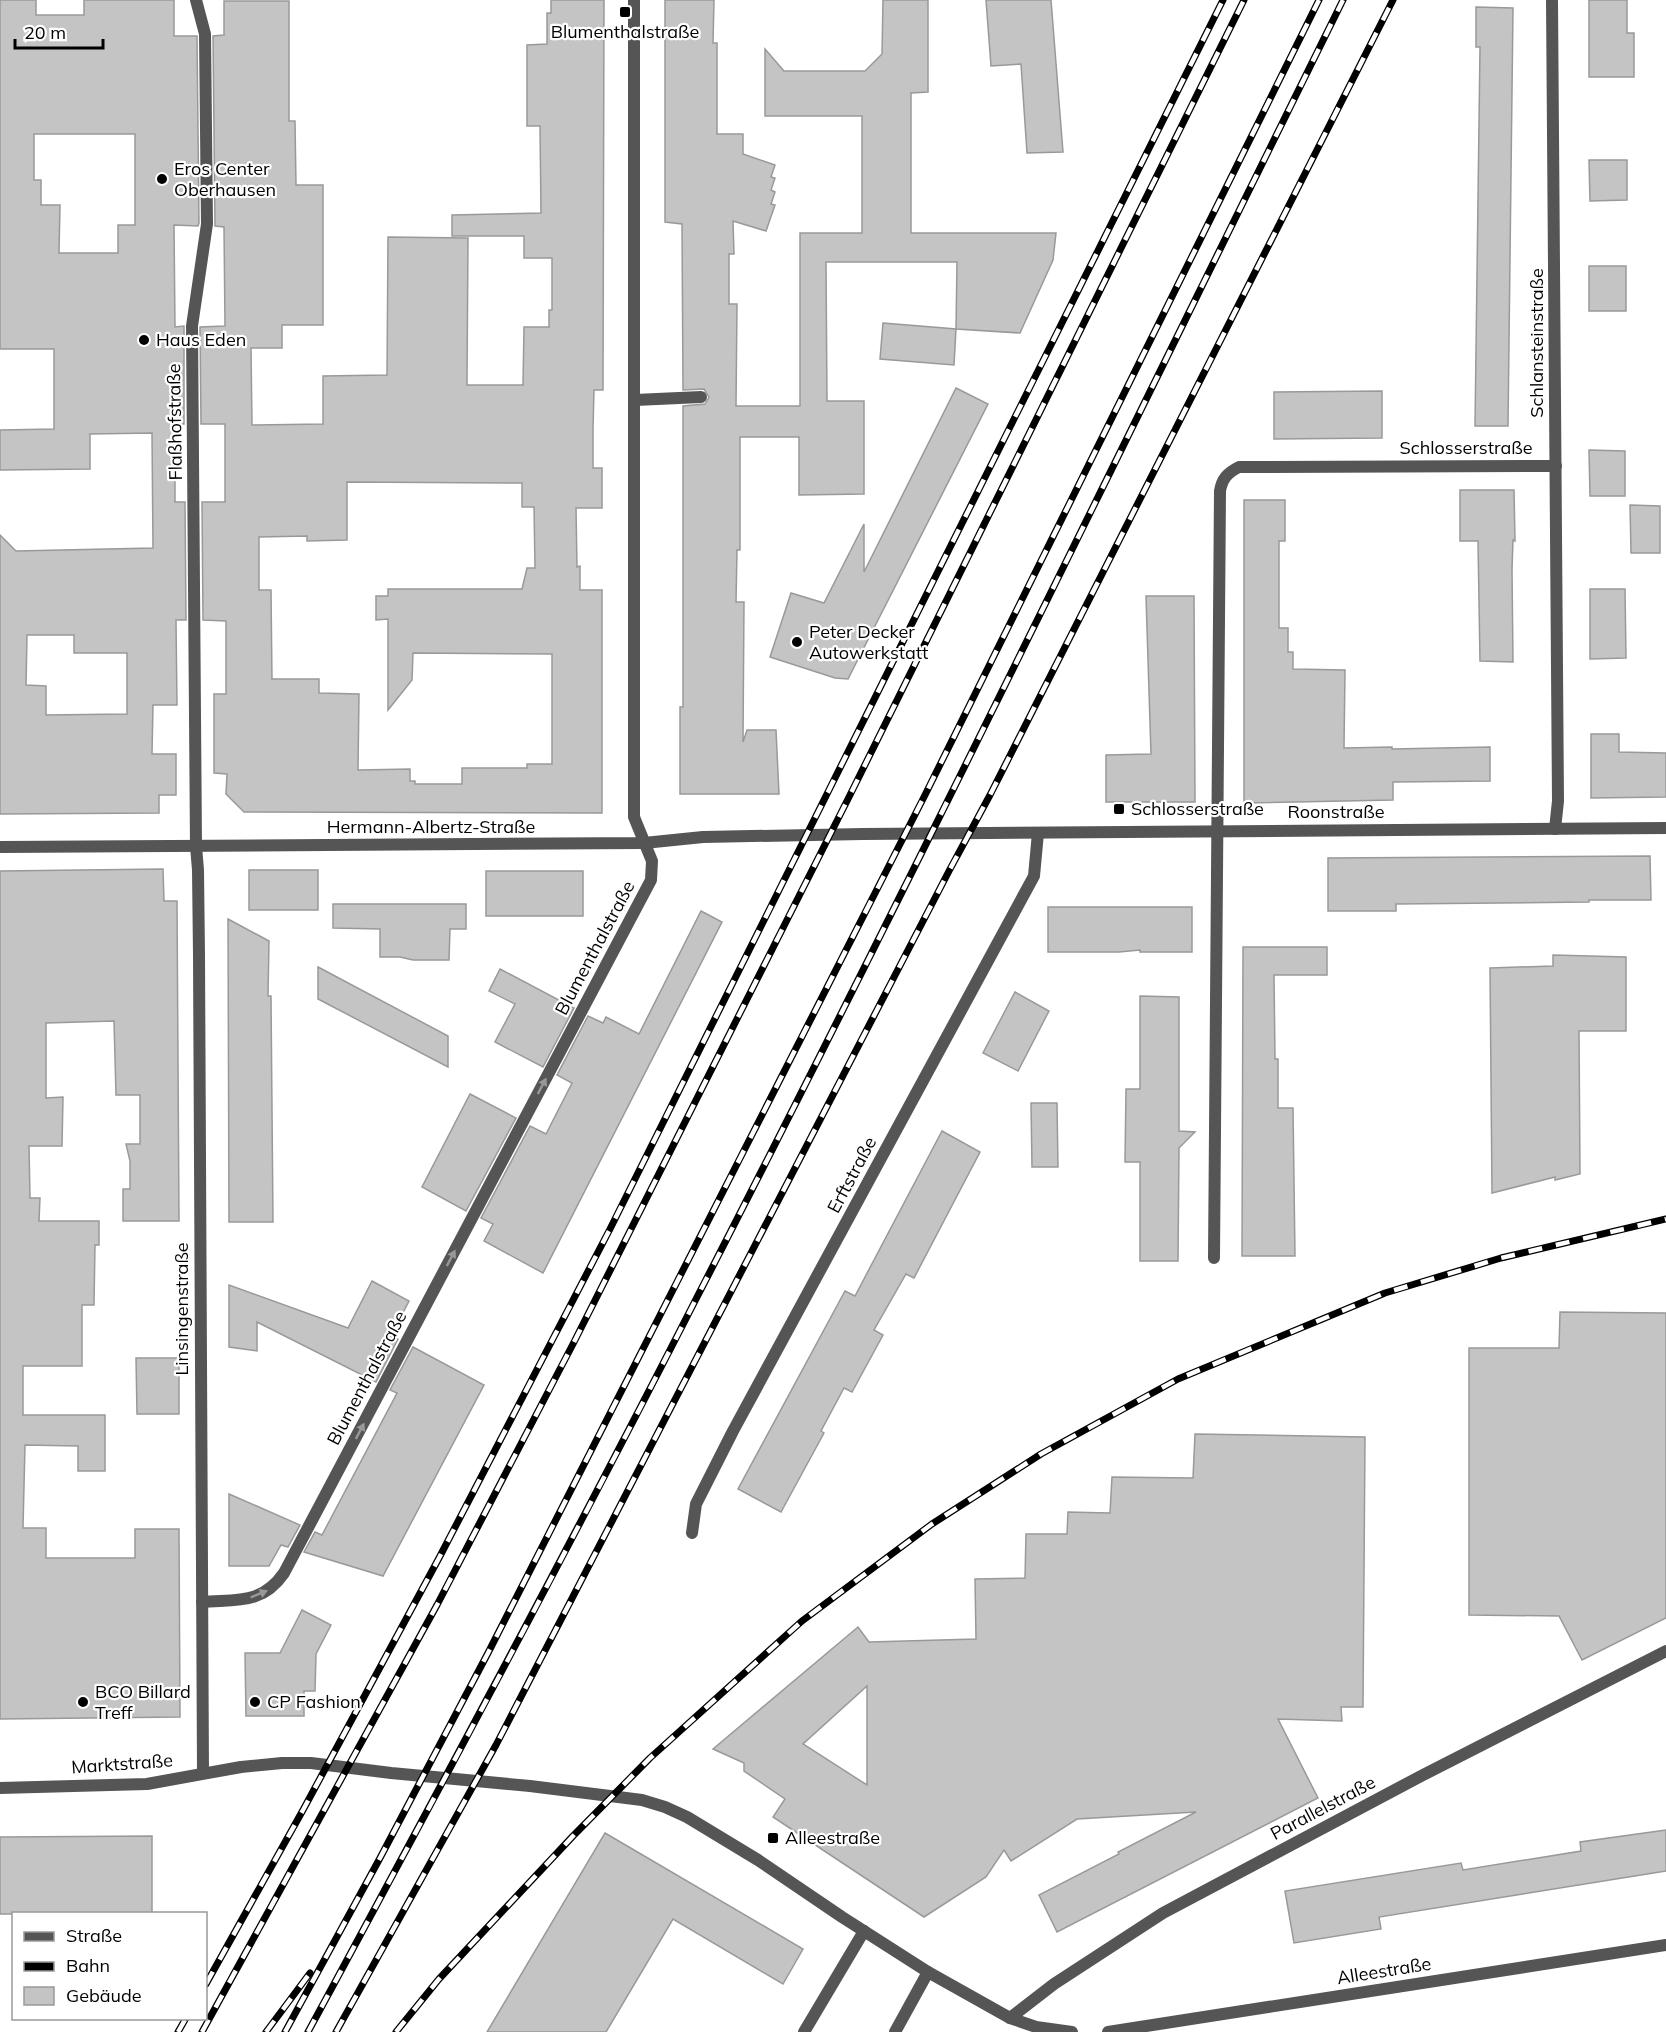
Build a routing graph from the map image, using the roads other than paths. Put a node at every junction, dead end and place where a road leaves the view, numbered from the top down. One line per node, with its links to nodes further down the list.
1 (196, 0): 13 (street, Flaßhofstraße)
2 (634, 0): 5 (street, Blumenthalstraße)
3 (1552, 0): 6 (street, Schlansteinstraße)
4 (701, 397): 5 (street)
5 (635, 400): 12 (street, Blumenthalstraße)
6 (1556, 466): 8 (street, Schlansteinstraße); 9 (street, Schlosserstraße)
7 (1666, 828): 8 (street, Roonstraße)
8 (1555, 829): 9 (street, Roonstraße)
9 (1218, 830): 10 (street, Roonstraße); 15 (street, Schlosserstraße)
10 (1038, 833): 11 (street, Roonstraße); 16 (street, Erftstraße)
11 (862, 834): 12 (street, Hermann-Albertz-Straße)
12 (644, 843): 13 (street, Hermann-Albertz-Straße); 17 (street, Blumenthalstraße, one-way to 12)
13 (196, 846): 14 (street, Hermann-Albertz-Straße); 17 (street, Linsingenstraße)
14 (0, 847)
15 (1214, 1258)
16 (692, 1533)
17 (202, 1602): 19 (street, Linsingenstraße)
18 (1666, 1651): 24 (street, Parallelstraße)
19 (203, 1773): 20 (street, Marktstraße); 21 (street, Marktstraße)
20 (0, 1788)
21 (864, 1931): 23 (street); 25 (street)
22 (1666, 1945): 28 (street, Alleestraße)
23 (928, 1972): 24 (street); 26 (street)
24 (1010, 2018): 27 (street)
25 (804, 2032)
26 (895, 2032)
27 (1072, 2032)
28 (1108, 2032)

